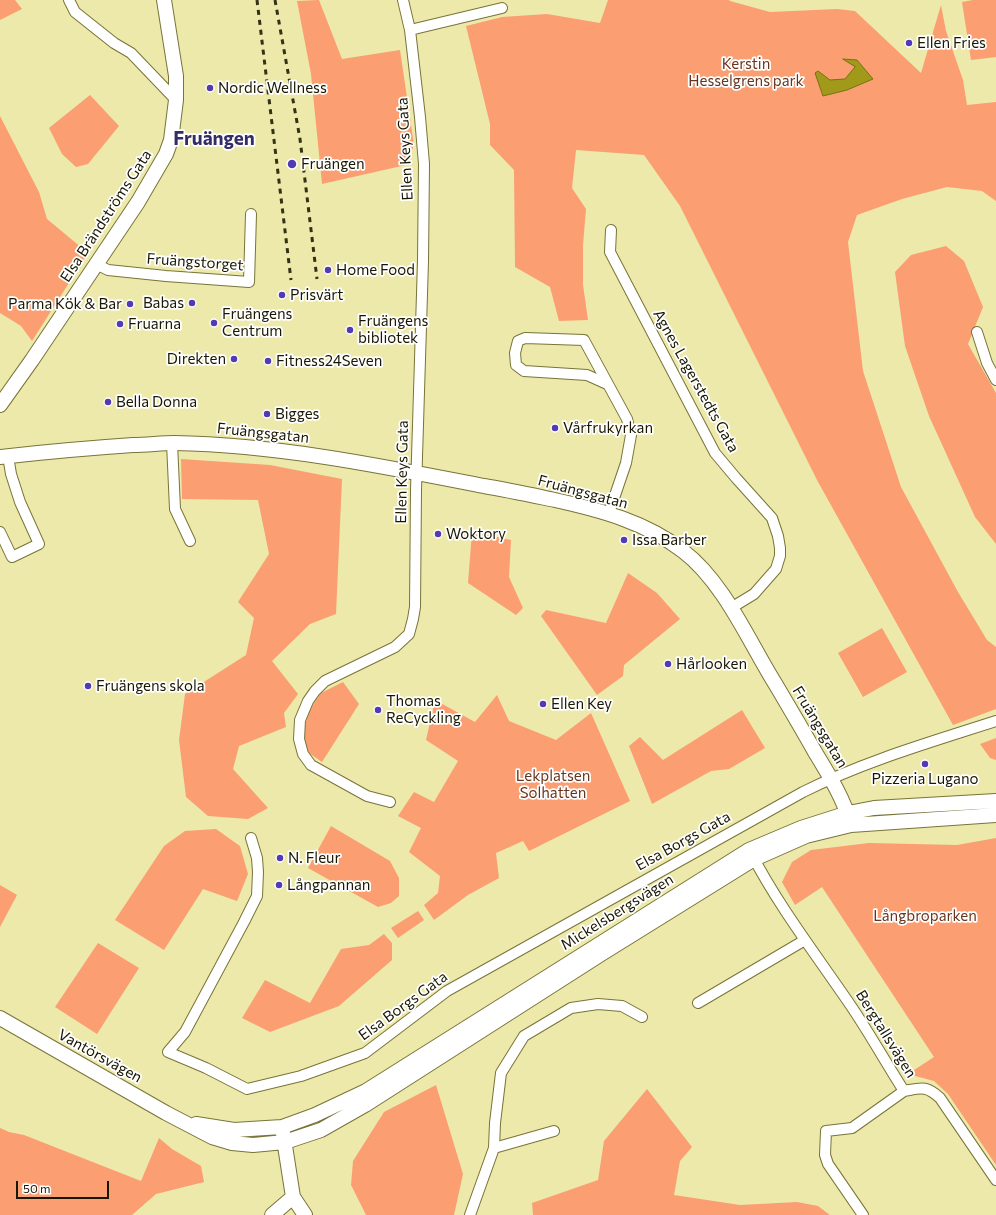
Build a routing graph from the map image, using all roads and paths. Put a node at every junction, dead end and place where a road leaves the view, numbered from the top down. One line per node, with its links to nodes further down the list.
1 (69, 0): 6 (street)
2 (164, 0): 6 (street, Elsa Brändströms Gata)
3 (403, 0): 5 (street, Ellen Keys Gata)
4 (502, 8): 5 (street)
5 (410, 30): 16 (street, Ellen Keys Gata)
6 (176, 100): 9 (street, Elsa Brändströms Gata)
7 (251, 214): 9 (street, Fruängstorget)
8 (611, 230): 20 (street, Agnes Lagerstedts Gata)
9 (96, 264): 13 (street, Elsa Brändströms Gata)
10 (977, 332): 11 (street)
11 (996, 380)
12 (607, 384): 12 (street); 17 (street)
13 (0, 405)
14 (172, 443): 15 (street, Fruängsgatan); 16 (street, Fruängsgatan); 19 (street)
15 (4, 457): 18 (street, Fruängsgatan)
16 (417, 472): 17 (street, Fruängsgatan); 24 (street, Ellen Keys Gata)
17 (609, 514): 20 (street, Fruängsgatan)
18 (0, 532)
19 (190, 541)
20 (731, 608): 22 (street, Fruängsgatan)
21 (996, 721): 22 (street)
22 (831, 778): 26 (street, Fruängsgatan); 27 (street, Elsa Borgs Gata)
23 (996, 801): 26 (street, Mickelsbergsvägen)
24 (390, 802)
25 (996, 815): 26 (street, Mickelsbergsvägen)
26 (849, 819): 28 (street, Mickelsbergsvägen)
27 (251, 838)
28 (751, 855): 29 (street, Bergtallsvägen); 35 (street, Mickelsbergsvägen); 37 (street, Mickelsbergsvägen)
29 (805, 940): 30 (street); 33 (street, Bergtallsvägen)
30 (698, 1003)
31 (642, 1017): 38 (street)
32 (0, 1018): 34 (street, Vantörsvägen)
33 (904, 1091): 39 (street); 44 (street, Bergtallsvägen)
34 (184, 1122): 35 (street, Vantörsvägen); 37 (street, Vantörsvägen)
35 (282, 1127): 37 (street)
36 (554, 1131): 38 (street)
37 (285, 1142): 40 (street)
38 (494, 1148): 43 (street)
39 (996, 1180)
40 (293, 1197): 41 (street); 42 (street)
41 (272, 1215)
42 (305, 1215)
43 (470, 1215)
44 (863, 1215)

